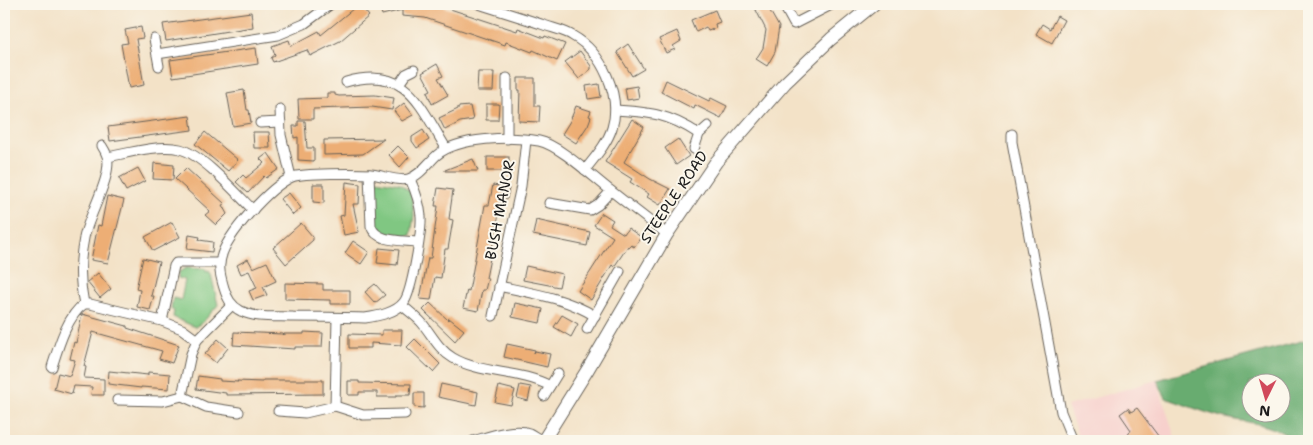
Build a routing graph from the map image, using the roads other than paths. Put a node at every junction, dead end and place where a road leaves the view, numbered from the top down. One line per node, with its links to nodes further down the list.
1 (329, 4): 7 (street)
2 (479, 4): 14 (street)
3 (783, 4): 4 (street)
4 (833, 4)
5 (874, 4): 33 (main road, STEEPLE ROAD)
6 (154, 39): 7 (street)
7 (157, 54): 8 (street)
8 (159, 66)
9 (414, 70): 12 (street)
10 (507, 78): 20 (street, BUSH MANOR)
11 (346, 82): 12 (street)
12 (400, 84): 23 (street)
13 (280, 109): 15 (street)
14 (615, 110): 18 (street); 26 (street)
15 (281, 122): 16 (street); 28 (street)
16 (260, 123)
17 (708, 126): 18 (street)
18 (698, 134): 24 (street)
19 (1012, 134): 59 (street)
20 (507, 139): 21 (street, BUSH MANOR); 23 (street, BUSH MANOR)
21 (526, 140): 26 (street, BUSH MANOR); 37 (street, BUSH MANOR)
22 (102, 146): 25 (street)
23 (446, 148): 29 (street, BUSH MANOR)
24 (694, 148)
25 (108, 157): 32 (street); 38 (street)
26 (586, 170): 30 (street, BUSH MANOR)
27 (369, 174): 28 (street); 29 (street); 34 (street)
28 (291, 178): 32 (street)
29 (410, 179): 34 (street)
30 (611, 191): 31 (street); 33 (street, BUSH MANOR)
31 (549, 203)
32 (253, 210): 35 (street)
33 (667, 234): 58 (main road, STEEPLE ROAD)
34 (418, 242): 40 (street)
35 (220, 263): 39 (street); 44 (street)
36 (620, 271): 42 (street)
37 (499, 286): 41 (street, BUSH MANOR); 42 (street)
38 (84, 304): 44 (street); 47 (street)
39 (232, 305): 43 (street); 46 (street)
40 (402, 305): 43 (street); 49 (street)
41 (493, 316)
42 (595, 316): 45 (street)
43 (337, 318): 53 (street)
44 (162, 321): 46 (street)
45 (587, 329)
46 (198, 340): 50 (street)
47 (52, 367)
48 (558, 373): 49 (street)
49 (550, 386): 51 (street)
50 (182, 396): 52 (street); 55 (street)
51 (544, 396)
52 (117, 400)
53 (335, 406): 54 (street); 56 (street)
54 (278, 411)
55 (239, 412)
56 (404, 414)
57 (473, 441): 58 (street)
58 (543, 441)
59 (1073, 441)

